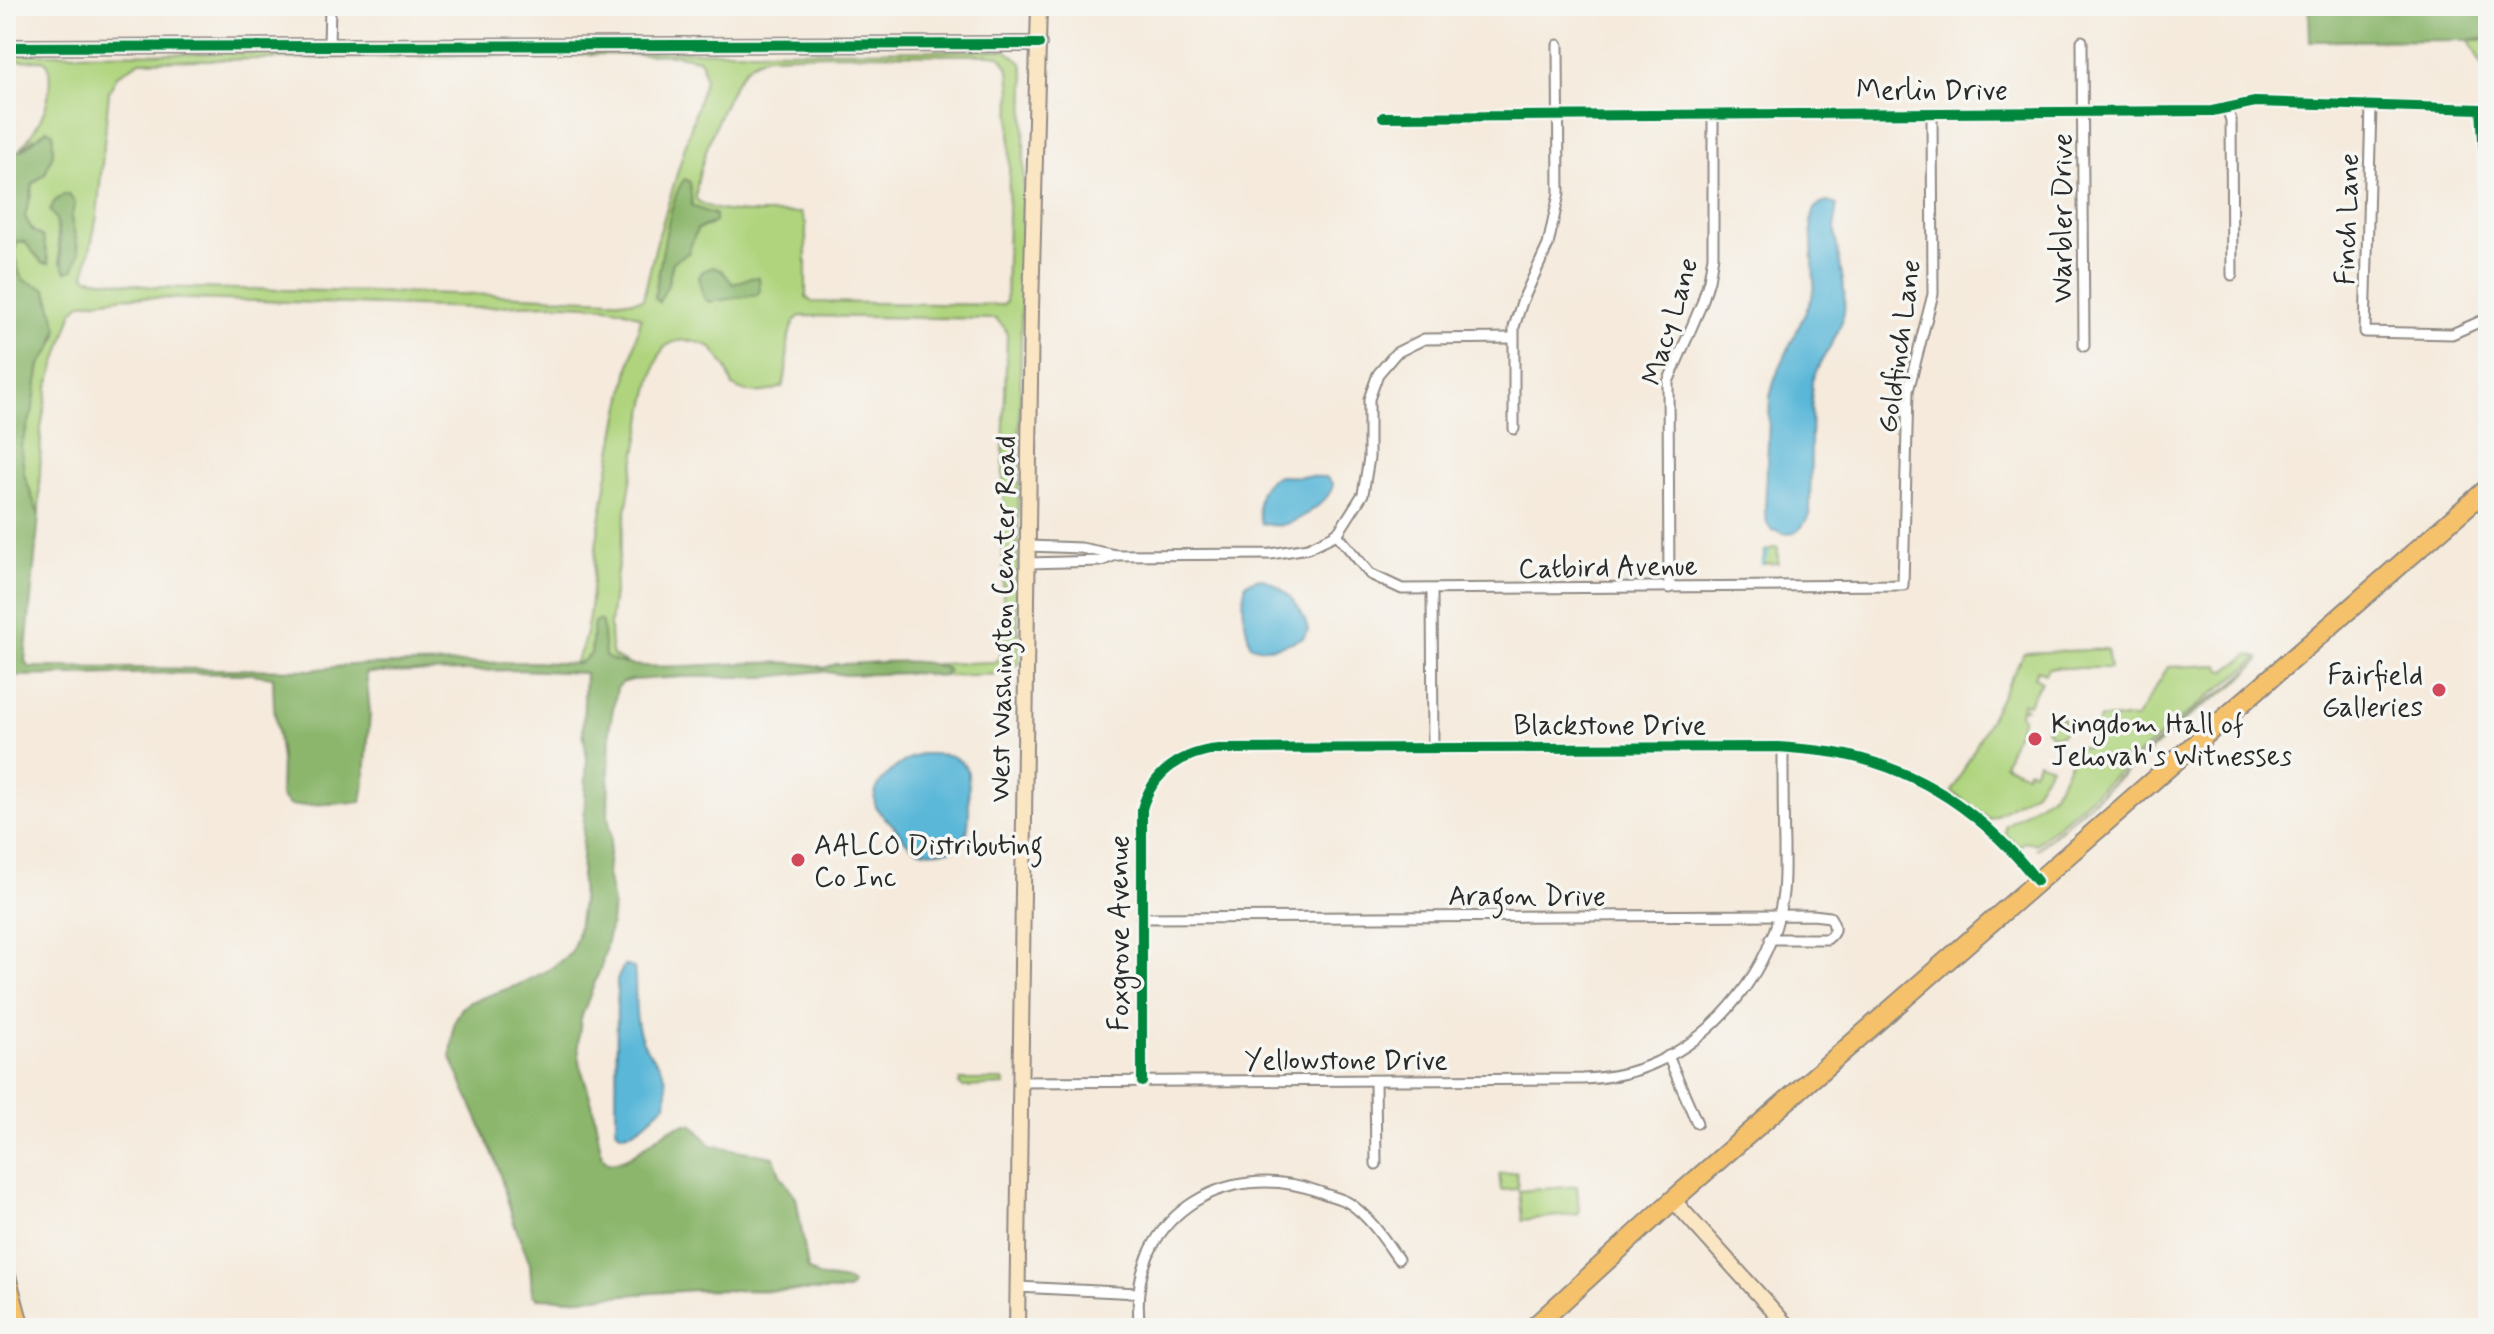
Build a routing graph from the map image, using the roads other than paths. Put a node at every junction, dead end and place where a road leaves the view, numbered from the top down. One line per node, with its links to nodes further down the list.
1 (330, 6): 5 (street)
2 (1039, 6): 4 (main road, West Washington Center Road)
3 (2082, 41): 10 (street, Warbler Drive)
4 (1039, 44): 5 (main road); 23 (main road, West Washington Center Road)
5 (329, 45): 7 (main road)
6 (1558, 45): 12 (street)
7 (6, 47)
8 (2371, 106): 9 (street, Merlin Drive); 15 (street, Merlin Drive); 17 (street, Finch Lane)
9 (2227, 109): 10 (street, Merlin Drive); 16 (street)
10 (2082, 112): 11 (street, Merlin Drive); 19 (street, Warbler Drive)
11 (1932, 113): 13 (street, Merlin Drive); 26 (street, Goldfinch Lane)
12 (1559, 115): 13 (street, Merlin Drive); 14 (street, Merlin Drive); 18 (street)
13 (1713, 115): 27 (street, Macy Lane)
14 (1383, 117)
15 (2488, 217)
16 (2232, 275)
17 (2488, 318)
18 (1513, 338): 20 (street); 22 (street)
19 (2084, 346)
20 (1514, 429)
21 (2488, 488): 32 (highway)
22 (1336, 533): 24 (street); 28 (street, Catbird Avenue)
23 (1029, 546): 24 (street); 25 (main road, West Washington Center Road)
24 (1116, 555): 25 (street)
25 (1029, 563): 38 (main road, West Washington Center Road)
26 (1903, 585): 27 (street, Catbird Avenue)
27 (1669, 588): 28 (street, Catbird Avenue)
28 (1432, 590): 30 (street)
29 (1783, 747): 30 (street, Blackstone Drive); 32 (street, Blackstone Drive); 33 (street, Yellowstone Drive)
30 (1433, 749): 31 (street, Blackstone Drive)
31 (1152, 786): 34 (street, Foxgrove Avenue)
32 (2037, 881): 42 (highway)
33 (1779, 915): 34 (street, Aragon Drive); 35 (street, Yellowstone Drive); 35 (street, Aragon Drive)
34 (1141, 918): 39 (street, Foxgrove Avenue)
35 (1770, 939): 36 (street, Yellowstone Drive)
36 (1668, 1056): 37 (street, Yellowstone Drive); 40 (street)
37 (1375, 1081): 39 (street, Yellowstone Drive); 41 (street)
38 (1021, 1082): 39 (street, Yellowstone Drive); 45 (main road, West Washington Center Road)
39 (1142, 1082)
40 (1697, 1123)
41 (1376, 1164)
42 (1673, 1200): 50 (highway); 51 (main road)
43 (1398, 1259): 46 (street)
44 (6, 1276): 47 (highway)
45 (1017, 1287): 46 (street); 48 (main road, West Washington Center Road)
46 (1138, 1293): 49 (street)
47 (20, 1328)
48 (1017, 1328)
49 (1140, 1328)
50 (1533, 1328)
51 (1789, 1328)

